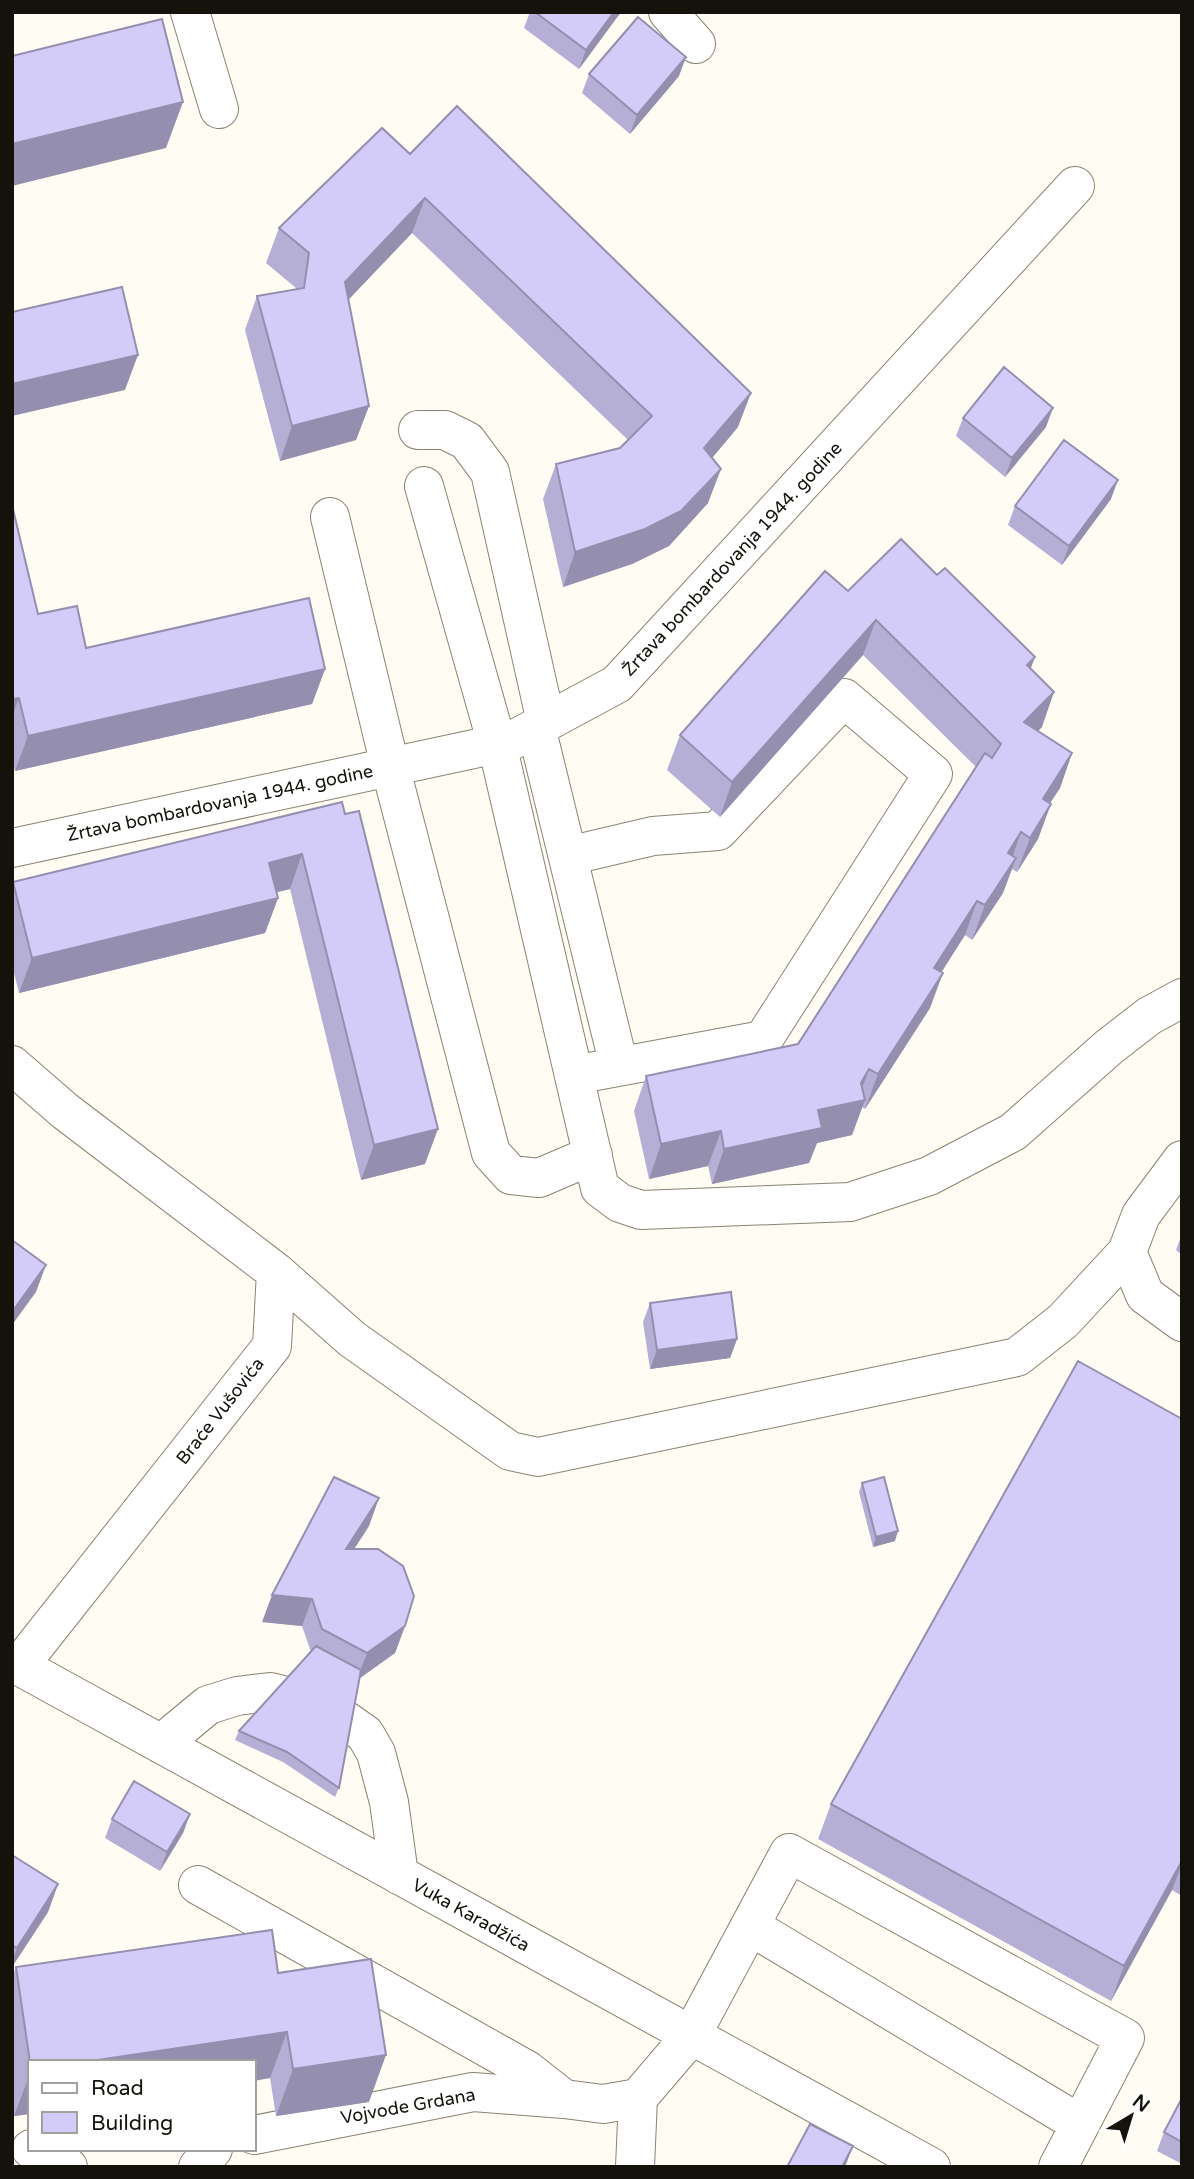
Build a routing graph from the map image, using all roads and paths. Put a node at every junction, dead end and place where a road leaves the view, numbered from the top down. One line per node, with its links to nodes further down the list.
1 (190, 12): 4 (street)
2 (668, 12): 3 (street)
3 (696, 44)
4 (219, 109)
5 (1075, 186): 9 (street, Žrtava bombardovanja 1944. godine)
6 (418, 430): 9 (street)
7 (424, 486): 10 (street)
8 (330, 517): 11 (street)
9 (541, 725): 10 (street, Žrtava bombardovanja 1944. godine); 13 (street)
10 (498, 744): 11 (street, Žrtava bombardovanja 1944. godine); 17 (street)
11 (390, 766): 12 (street, Žrtava bombardovanja 1944. godine); 18 (street)
12 (12, 848)
13 (568, 856): 16 (street); 16 (street)
14 (1182, 998): 18 (street)
15 (12, 1065): 21 (street)
16 (619, 1066): 17 (street)
17 (574, 1075): 18 (street)
18 (593, 1155)
19 (1182, 1160): 20 (street)
20 (1127, 1252): 21 (street); 22 (street)
21 (276, 1272): 23 (street, Braće Vušovića)
22 (1182, 1322)
23 (15, 1664): 24 (street, Vuka Karadžića)
24 (161, 1744): 25 (street, Vuka Karadžića); 25 (street)
25 (399, 1875): 28 (street, Vuka Karadžića)
26 (198, 1885): 30 (street)
27 (750, 1926): 28 (street); 31 (street); 31 (street)
28 (691, 2036): 29 (street); 40 (street, Vuka Karadžića)
29 (638, 2098): 30 (street, Vojvode Grdana); 39 (street)
30 (564, 2099): 32 (street, Vojvode Grdana)
31 (1080, 2124): 41 (street)
32 (256, 2135)
33 (12, 2141): 34 (street)
34 (28, 2148)
35 (34, 2151): 37 (street)
36 (212, 2151): 38 (street)
37 (68, 2167)
38 (198, 2167)
39 (635, 2167)
40 (931, 2167)
41 (1058, 2167)

